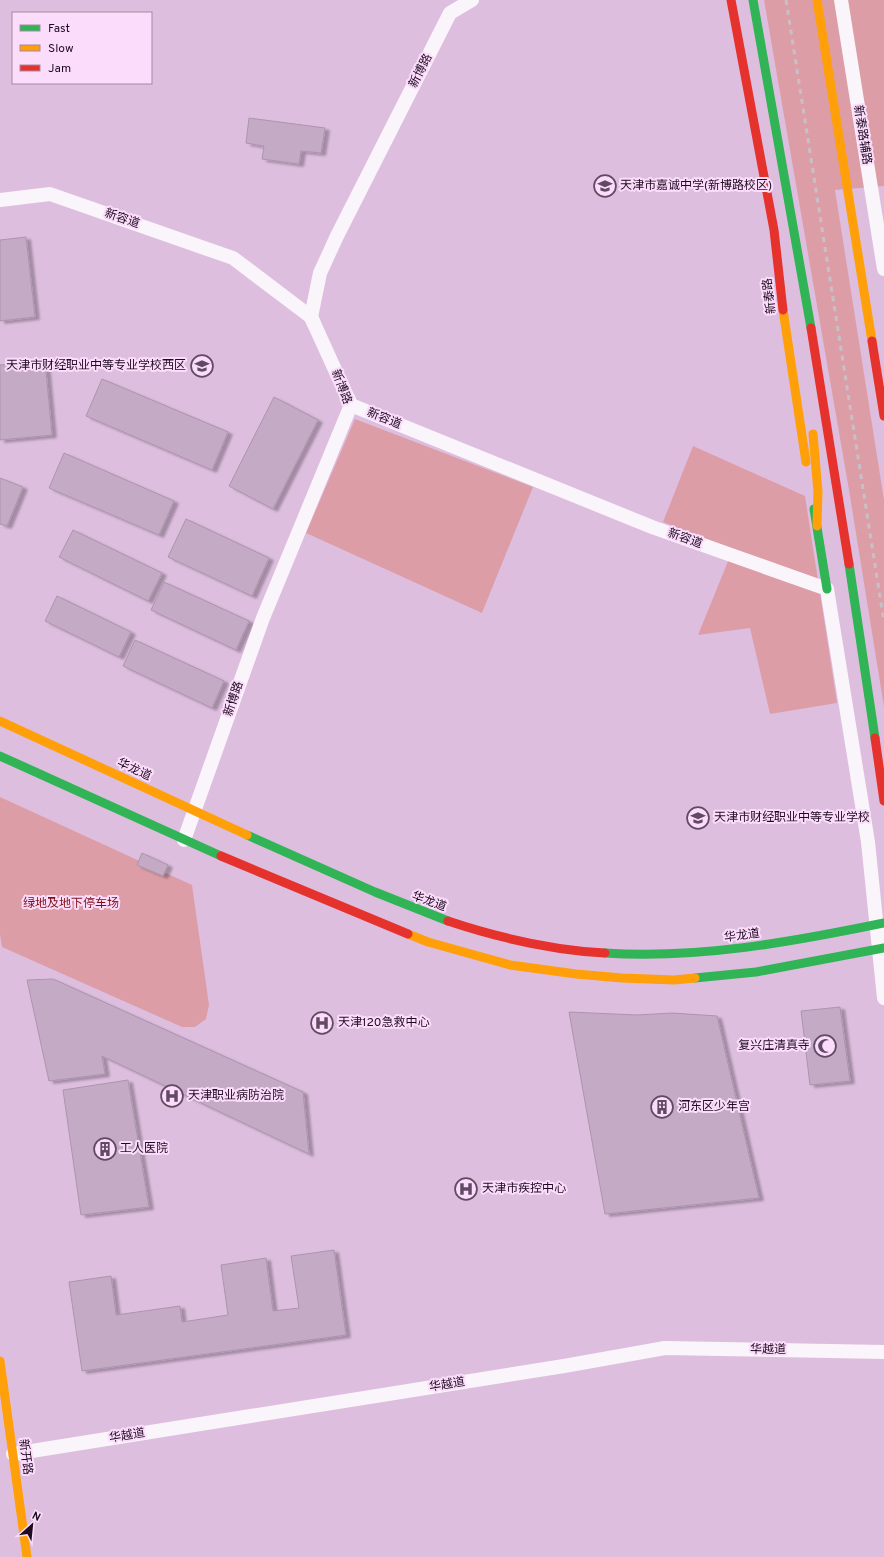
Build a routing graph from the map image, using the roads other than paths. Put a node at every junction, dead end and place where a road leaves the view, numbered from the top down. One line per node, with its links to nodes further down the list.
1 (472, 0): 10 (street, 新博路)
2 (731, 0): 15 (main road, 新泰路)
3 (753, 0): 7 (main road)
4 (817, 0): 13 (main road)
5 (840, 0): 8 (street, 新泰路辅路)
6 (0, 200): 10 (street, 新容道)
7 (798, 254): 9 (main road); 19 (main road)
8 (884, 270)
9 (798, 308)
10 (311, 317): 11 (street, 新容道)
11 (317, 331): 12 (street, 新博路)
12 (351, 406): 16 (street, 新容道); 20 (street, 新博路)
13 (884, 416)
14 (812, 426): 15 (main road)
15 (817, 526): 16 (main road, 新泰路)
16 (827, 589): 22 (street)
17 (0, 721): 20 (main road, 华龙道)
18 (0, 756): 21 (main road)
19 (884, 802)
20 (195, 812): 21 (street, 新博路); 22 (main road, 华龙道)
21 (184, 840): 22 (main road)
22 (881, 936): 23 (street)
23 (884, 998)
24 (884, 1352): 27 (street, 华越道)
25 (0, 1361): 26 (main road, 新开路)
26 (1, 1376): 27 (main road, 新开路)
27 (13, 1454): 28 (main road, 新开路)
28 (27, 1557)

